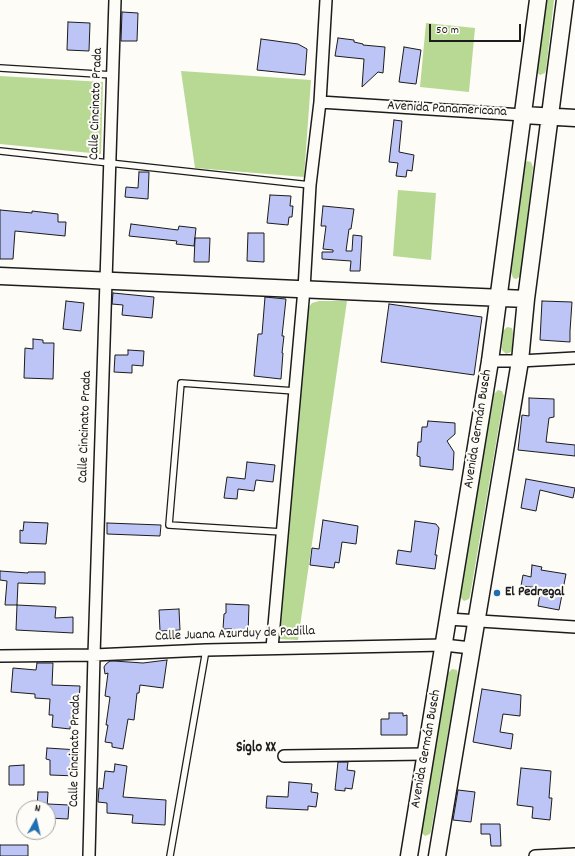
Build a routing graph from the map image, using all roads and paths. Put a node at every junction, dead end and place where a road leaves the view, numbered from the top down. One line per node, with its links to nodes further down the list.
1 (115, 0): 6 (street, Calle Cincinato Prada)
2 (326, 0): 7 (street)
3 (538, 0): 8 (main road, Avenida Germán Busch)
4 (565, 0): 9 (main road, Avenida Germán Busch)
5 (0, 68): 6 (lane)
6 (113, 75): 12 (street, Calle Cincinato Prada)
7 (320, 102): 8 (street, Avenida Panamericana); 13 (street)
8 (524, 115): 9 (main road, Avenida Panamericana); 17 (main road, Avenida Germán Busch)
9 (550, 116): 10 (main road, Avenida Panamericana); 18 (main road, Avenida Germán Busch)
10 (575, 118)
11 (0, 152): 12 (lane)
12 (110, 163): 13 (lane); 15 (street, Calle Cincinato Prada)
13 (310, 185): 16 (street)
14 (0, 276): 15 (main road)
15 (105, 282): 16 (main road); 31 (street, Calle Cincinato Prada)
16 (304, 289): 17 (main road); 22 (street)
17 (499, 297): 18 (main road); 20 (main road, Avenida Germán Busch)
18 (526, 299): 21 (main road, Avenida Germán Busch)
19 (575, 358): 21 (street)
20 (490, 361): 21 (street); 24 (main road, Avenida Germán Busch)
21 (520, 361): 25 (main road, Avenida Germán Busch)
22 (295, 391): 23 (street); 23 (lane)
23 (282, 532): 28 (street)
24 (448, 619): 25 (street); 27 (main road, Avenida Germán Busch)
25 (476, 621): 26 (street); 29 (main road, Avenida Germán Busch)
26 (575, 627)
27 (444, 645): 28 (street, Calle Juana Azurduy de Padilla); 29 (street, Calle Juana Azurduy de Padilla); 33 (main road, Avenida Germán Busch)
28 (272, 648): 30 (street, Calle Juana Azurduy de Padilla)
29 (471, 648): 39 (main road, Avenida Germán Busch)
30 (206, 650): 31 (street, Calle Juana Azurduy de Padilla); 37 (lane)
31 (94, 655): 32 (street, Calle Juana Azurduy de Padilla); 36 (street, Calle Cincinato Prada)
32 (0, 656)
33 (426, 754): 34 (street); 38 (main road, Avenida Germán Busch)
34 (284, 756)
35 (575, 854): 40 (street)
36 (89, 856)
37 (170, 856)
38 (409, 856)
39 (437, 856)
40 (535, 856)

